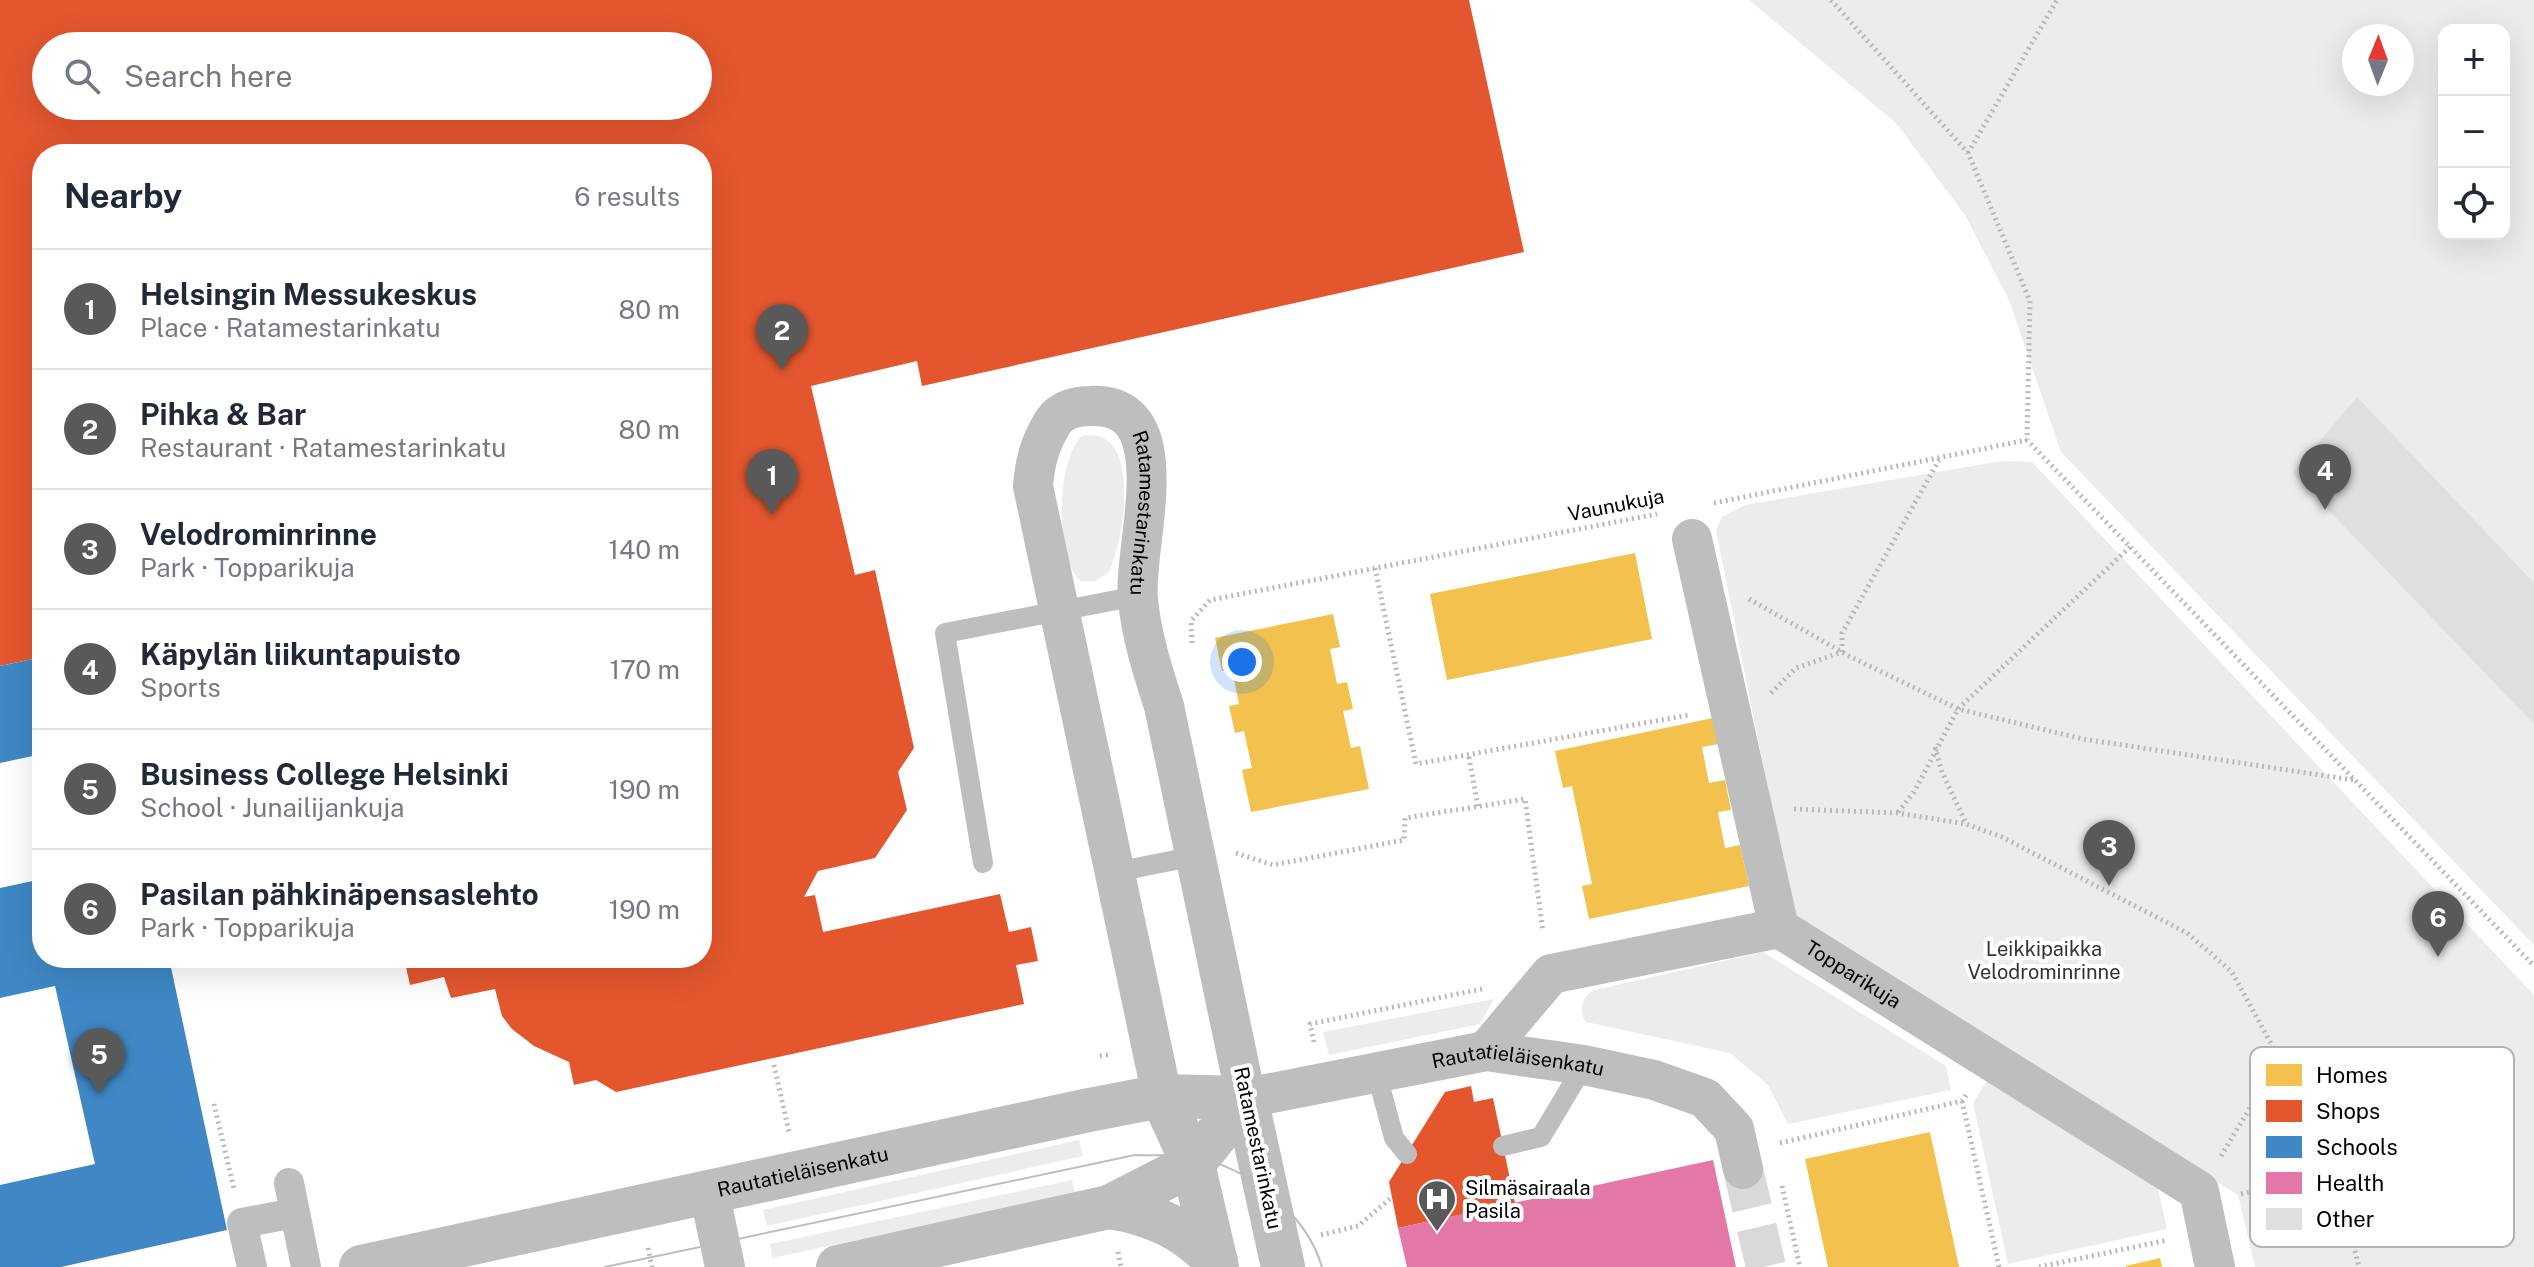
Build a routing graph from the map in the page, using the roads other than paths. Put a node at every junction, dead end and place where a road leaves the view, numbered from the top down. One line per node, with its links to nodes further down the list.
1 (1687, 519): 7 (street)
2 (1137, 596): 3 (lane); 3 (street, Ratamestarinkatu); 4 (street, Ratamestarinkatu)
3 (1059, 610): 5 (lane); 6 (street, Ratamestarinkatu)
4 (1196, 856): 6 (lane); 12 (street, Ratamestarinkatu)
5 (983, 863)
6 (1115, 872): 11 (street, Ratamestarinkatu)
7 (1779, 928): 8 (street); 28 (street, Topparikuja)
8 (1486, 1051): 9 (street, Rautatieläisenkatu); 10 (street, Rautatieläisenkatu)
9 (1584, 1065): 13 (lane); 15 (street, Rautatieläisenkatu)
10 (1377, 1075): 12 (street, Rautatieläisenkatu); 14 (lane)
11 (1162, 1096): 12 (street, Rautatieläisenkatu); 16 (street, Ratamestarinkatu); 18 (street, Rautatieläisenkatu)
12 (1246, 1098): 16 (street); 27 (street, Ratamestarinkatu)
13 (1503, 1146)
14 (1407, 1154)
15 (1765, 1163)
16 (1193, 1164): 19 (street); 21 (street, Ratamestarinkatu)
17 (289, 1183): 20 (street)
18 (709, 1191): 24 (street, Rautatieläisenkatu); 25 (street)
19 (1109, 1207): 21 (street); 26 (street)
20 (295, 1213): 22 (street); 23 (street)
21 (1216, 1264)
22 (252, 1267)
23 (306, 1267)
24 (361, 1267)
25 (725, 1267)
26 (838, 1267)
27 (1283, 1267)
28 (2215, 1267)

